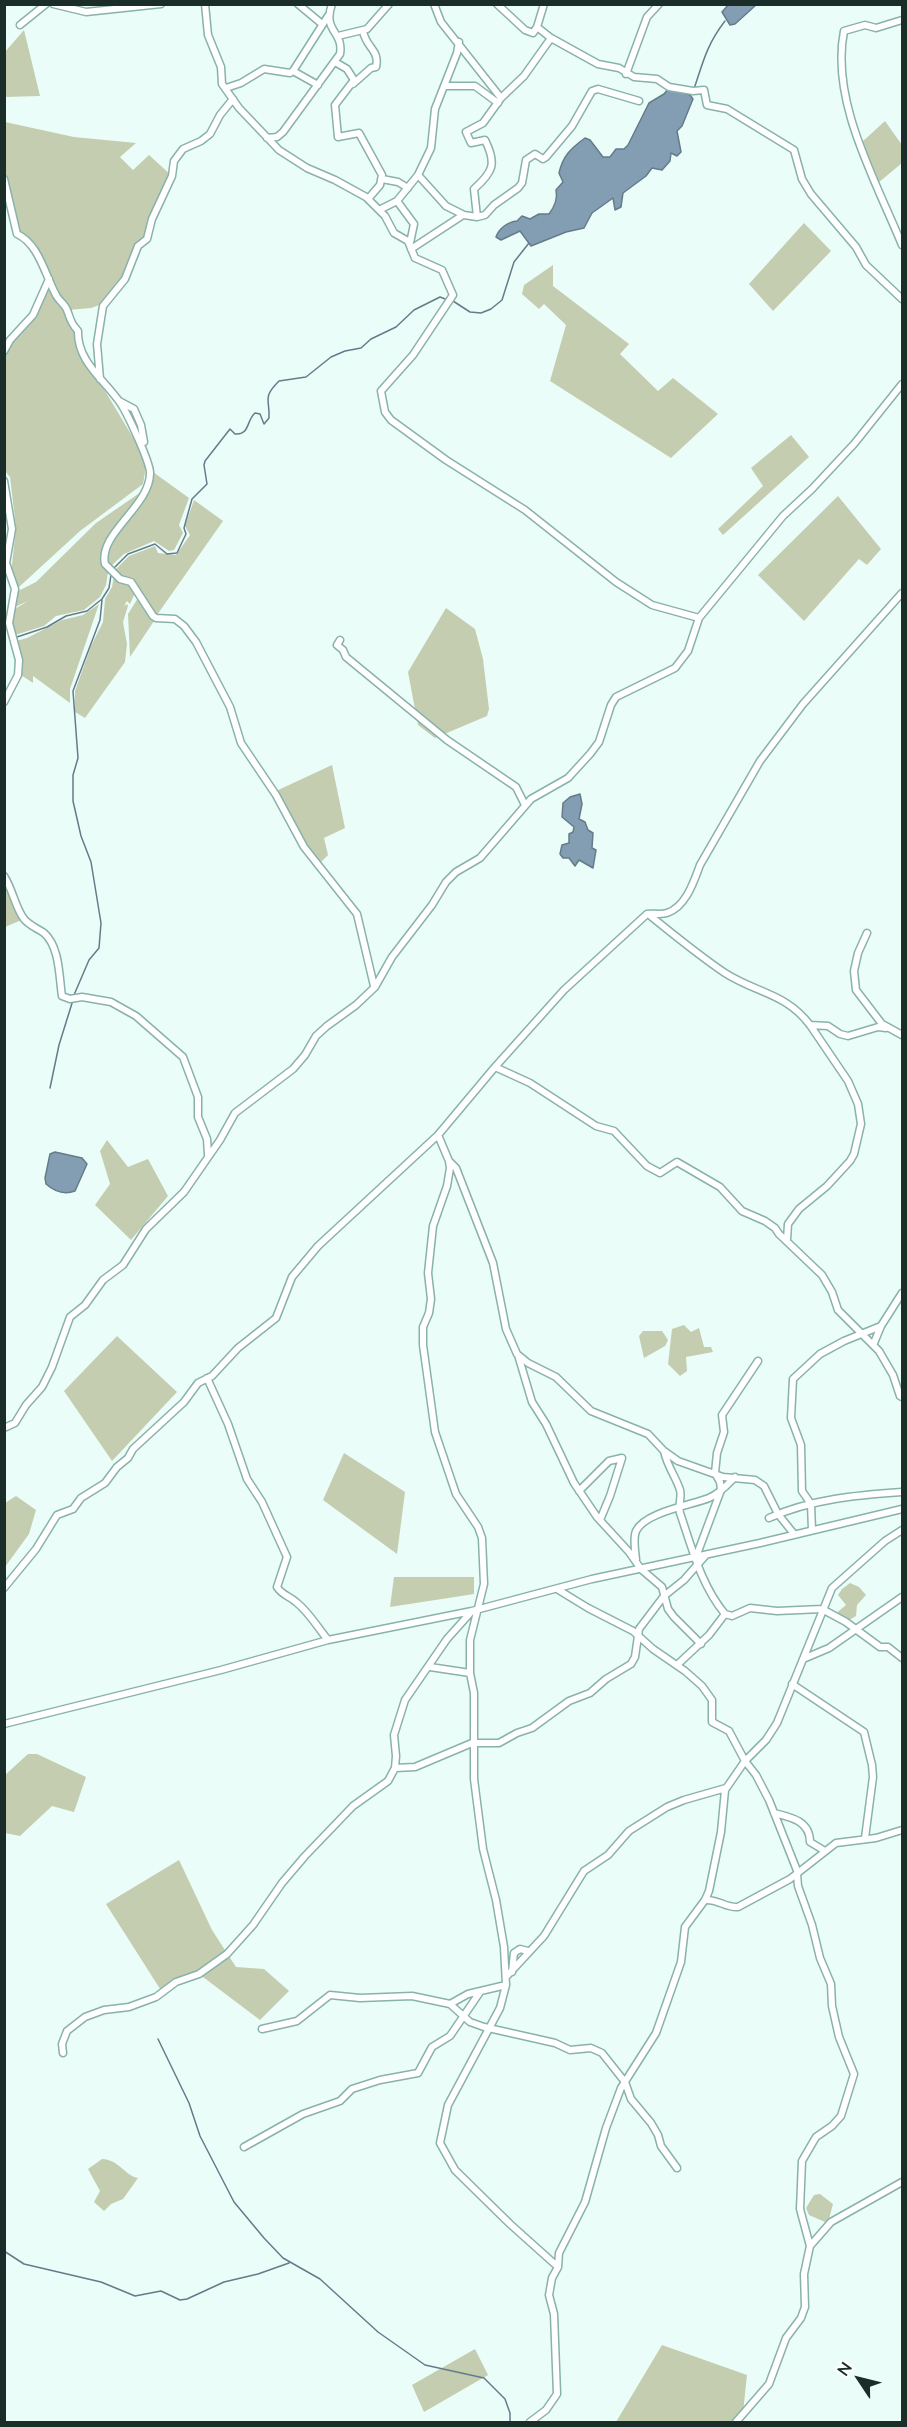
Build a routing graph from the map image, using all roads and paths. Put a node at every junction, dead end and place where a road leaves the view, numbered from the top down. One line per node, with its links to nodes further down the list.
1 (46, 4): 15 (street)
2 (53, 4): 3 (street)
3 (161, 4)
4 (205, 4): 26 (street)
5 (298, 4): 14 (street)
6 (332, 4): 12 (street)
7 (389, 4): 17 (street)
8 (434, 4): 20 (street)
9 (497, 4): 16 (street)
10 (544, 4): 16 (street)
11 (659, 4): 23 (street)
12 (328, 15): 14 (street); 18 (street)
13 (903, 20): 41 (street)
14 (322, 24): 22 (street)
15 (20, 25)
16 (537, 27): 19 (street)
17 (363, 31): 18 (street); 27 (street)
18 (338, 36): 21 (street)
19 (551, 38): 23 (street); 29 (street)
20 (459, 42): 25 (street); 29 (street)
21 (335, 62): 24 (street); 27 (street)
22 (293, 71): 24 (street); 26 (street)
23 (626, 74): 44 (street)
24 (318, 85): 31 (street)
25 (444, 86): 29 (street); 32 (street)
26 (226, 88): 28 (street)
27 (344, 92): 34 (street)
28 (233, 99): 31 (street); 46 (street)
29 (500, 100): 40 (street)
30 (639, 101): 40 (street)
31 (267, 138): 36 (street)
32 (418, 175): 35 (street); 39 (street)
33 (4, 179): 43 (street)
34 (382, 179): 35 (street); 36 (street)
35 (408, 188): 37 (street)
36 (368, 199): 38 (street)
37 (397, 201): 38 (street); 42 (street)
38 (379, 210): 42 (street)
39 (463, 215): 40 (street); 42 (street)
40 (477, 217)
41 (903, 245)
42 (410, 247): 52 (street)
43 (49, 279): 45 (street); 46 (street)
44 (903, 299)
45 (4, 351)
46 (100, 380): 48 (street)
47 (903, 384): 52 (street)
48 (118, 401): 49 (street); 59 (street)
49 (144, 442)
50 (4, 482): 54 (street)
51 (903, 593): 57 (street)
52 (699, 618): 55 (street)
53 (340, 640): 55 (street)
54 (4, 702)
55 (525, 805): 59 (street)
56 (4, 876): 65 (street)
57 (647, 914): 60 (street); 63 (street)
58 (867, 933): 61 (street)
59 (375, 987): 65 (street)
60 (810, 1025): 61 (street); 67 (street)
61 (886, 1028): 62 (street)
62 (903, 1035)
63 (495, 1067): 64 (street); 67 (street)
64 (438, 1135): 66 (street); 74 (street)
65 (208, 1155): 76 (street)
66 (450, 1161): 72 (street); 100 (street)
67 (787, 1240): 70 (street)
68 (903, 1293): 69 (street)
69 (881, 1326): 70 (street); 71 (street)
70 (864, 1334): 71 (street); 83 (street)
71 (874, 1344): 75 (street)
72 (518, 1354): 77 (street); 81 (street)
73 (758, 1361): 78 (street)
74 (207, 1378): 95 (street); 104 (street)
75 (903, 1397)
76 (4, 1428)
77 (664, 1451): 78 (street); 84 (street)
78 (715, 1473): 79 (street); 80 (street)
79 (735, 1478): 80 (street); 86 (street)
80 (721, 1490): 84 (street); 93 (street)
81 (579, 1491): 88 (street); 88 (street)
82 (903, 1492): 83 (street)
83 (811, 1504): 86 (street); 89 (street)
84 (679, 1506): 92 (street); 93 (street)
85 (903, 1509): 89 (street)
86 (778, 1514): 87 (street); 91 (street)
87 (769, 1518)
88 (600, 1520): 92 (street)
89 (812, 1530): 91 (street)
90 (903, 1530): 99 (street)
91 (794, 1534): 93 (street)
92 (636, 1560): 94 (street)
93 (697, 1560): 94 (street); 97 (street); 101 (street)
94 (641, 1569): 96 (street); 97 (street)
95 (4, 1588)
96 (557, 1589): 100 (street); 103 (street)
97 (664, 1596): 103 (street); 105 (street)
98 (903, 1598): 102 (street)
99 (822, 1609): 101 (street); 102 (street); 107 (street)
100 (475, 1610): 104 (street); 109 (street); 110 (street)
101 (725, 1614): 105 (street)
102 (857, 1630): 106 (street); 107 (street)
103 (637, 1635): 108 (street); 113 (street)
104 (328, 1640): 112 (street)
105 (701, 1644): 108 (street)
106 (903, 1658)
107 (803, 1659): 111 (street)
108 (677, 1665): 114 (street)
109 (430, 1666): 110 (street); 115 (street)
110 (470, 1673): 113 (street)
111 (792, 1684): 114 (street); 119 (street)
112 (4, 1724)
113 (472, 1743): 115 (street); 123 (street)
114 (745, 1761): 116 (street); 117 (street)
115 (395, 1768): 130 (street)
116 (726, 1788): 122 (street); 123 (street)
117 (774, 1813): 120 (street); 121 (street)
118 (903, 1830): 119 (street)
119 (865, 1838): 120 (street)
120 (825, 1851): 121 (street)
121 (798, 1874): 122 (street); 135 (street)
122 (705, 1900): 131 (street)
123 (506, 1977): 124 (street)
124 (506, 1985): 125 (street); 128 (street)
125 (480, 1992): 126 (street); 127 (street)
126 (450, 2004): 127 (street); 129 (street)
127 (464, 2017): 128 (street); 132 (street)
128 (489, 2028): 131 (street); 136 (street)
129 (262, 2029)
130 (63, 2053)
131 (624, 2082): 133 (street); 136 (street)
132 (244, 2147)
133 (677, 2168)
134 (903, 2182): 135 (street)
135 (810, 2246): 138 (street)
136 (558, 2267): 137 (street)
137 (530, 2422)
138 (736, 2422)

